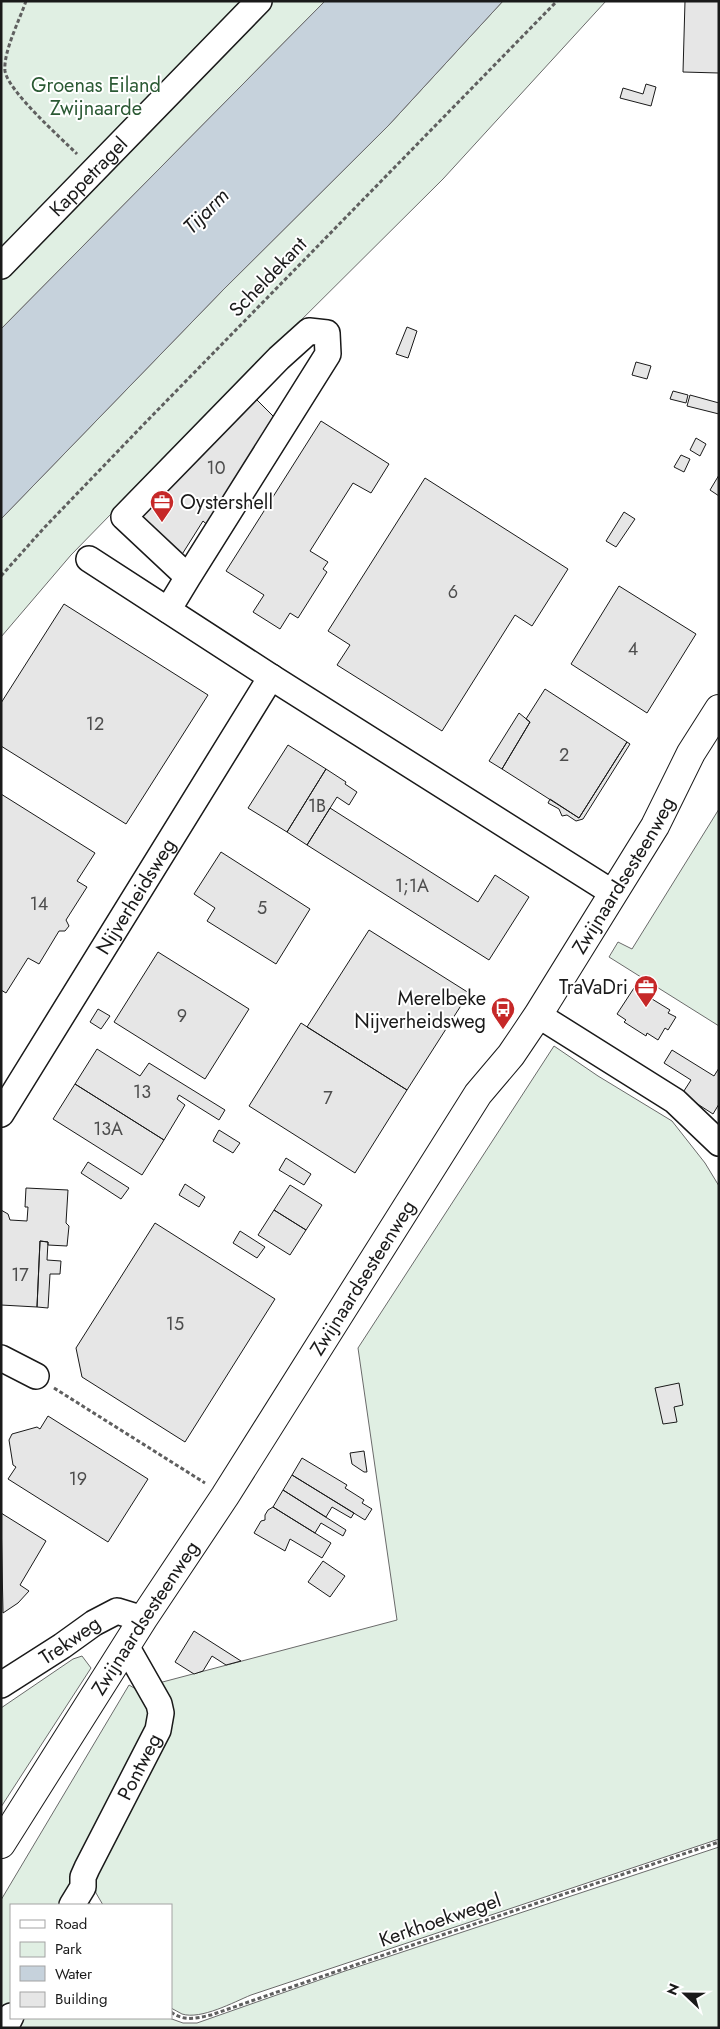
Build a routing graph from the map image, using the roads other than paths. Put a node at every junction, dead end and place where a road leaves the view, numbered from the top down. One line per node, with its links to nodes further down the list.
1 (259, 1): 2 (street, Kappetragel)
2 (1, 266)
3 (89, 559): 5 (street)
4 (188, 577): 4 (street); 5 (street)
5 (168, 610): 6 (street)
6 (271, 677): 8 (street); 10 (street, Nijverheidsweg)
7 (719, 709): 8 (main road, Zwijnaardsesteenweg)
8 (614, 893): 9 (main road, Zwijnaardsesteenweg)
9 (538, 1015): 11 (street); 14 (main road, Zwijnaardsesteenweg)
10 (1, 1114)
11 (719, 1143)
12 (2, 1359): 13 (street)
13 (36, 1376)
14 (143, 1619): 15 (main road, Zwijnaardsesteenweg); 16 (street, Trekweg)
15 (126, 1646): 17 (main road, Zwijnaardsesteenweg); 18 (street, Pontweg)
16 (1, 1685)
17 (1, 1844)
18 (78, 1896)

